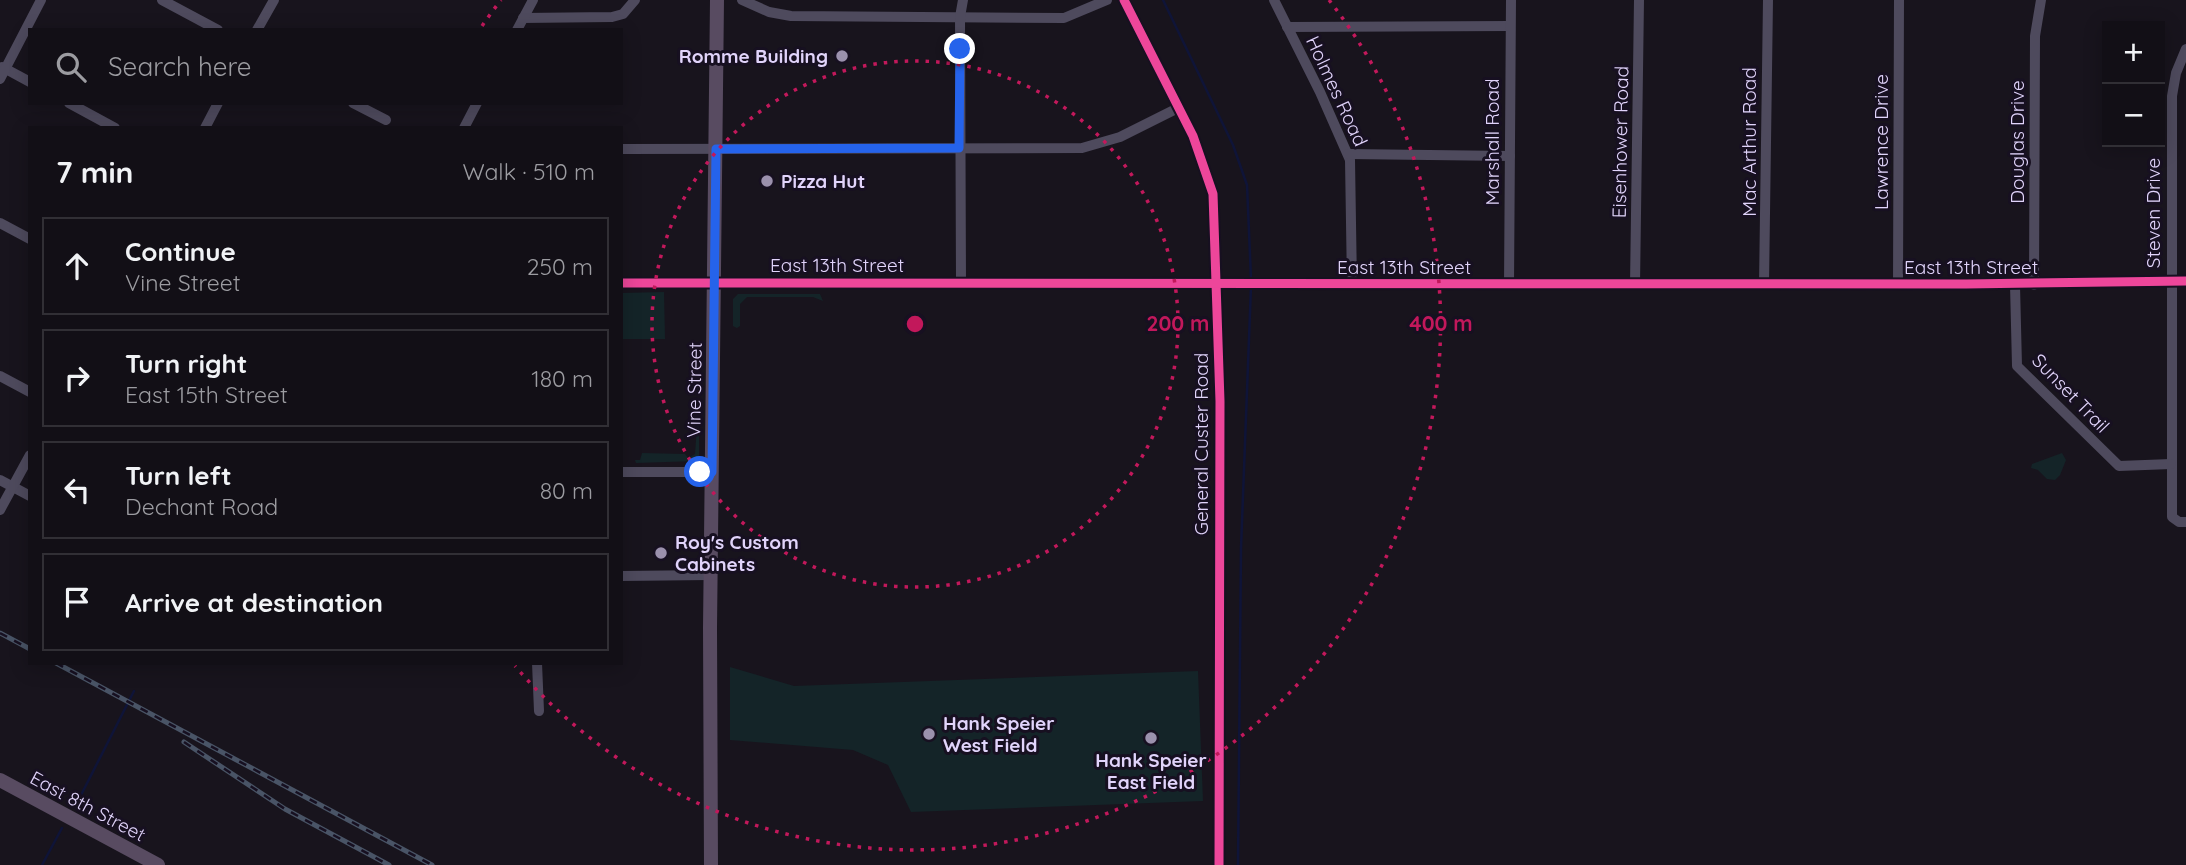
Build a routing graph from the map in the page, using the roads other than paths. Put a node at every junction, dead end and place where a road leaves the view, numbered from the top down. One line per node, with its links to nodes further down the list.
1 (41, 0): 25 (street)
2 (162, 0): 21 (street)
3 (274, 0): 22 (street)
4 (533, 0): 18 (street)
5 (635, 0): 18 (street)
6 (717, 0): 38 (main road, Vine Street)
7 (742, 0): 17 (street)
8 (963, 0): 17 (street)
9 (1107, 0): 17 (street)
10 (1125, 0): 31 (street, General Custer Road)
11 (1274, 0): 20 (street, Holmes Road)
12 (1511, 0): 19 (street, Marshall Road)
13 (1639, 0): 52 (street, Eisenhower Road)
14 (1768, 0): 53 (street, Mac Arthur Road)
15 (1899, 0): 49 (street, Lawrence Drive)
16 (2041, 0): 55 (street, Douglas Drive)
17 (960, 17): 36 (street)
18 (523, 18): 23 (street)
19 (1510, 26): 20 (street); 40 (street, Marshall Road)
20 (1287, 27): 39 (street, Holmes Road)
21 (214, 28)
22 (258, 28)
23 (518, 28)
24 (2186, 49): 43 (street, Steven Drive)
25 (2, 71): 26 (street)
26 (28, 81)
27 (73, 105): 33 (street)
28 (217, 105): 34 (street)
29 (357, 105): 32 (street)
30 (476, 105): 35 (street)
31 (1178, 108): 36 (street); 46 (street, General Custer Road)
32 (386, 120)
33 (110, 126)
34 (206, 126)
35 (465, 126)
36 (959, 148): 38 (street); 45 (street)
37 (623, 149): 38 (street)
38 (716, 149): 48 (main road, Vine Street)
39 (1348, 154): 40 (street); 50 (street, Holmes Road)
40 (1510, 156): 51 (street, Marshall Road)
41 (0, 223): 42 (street)
42 (28, 238)
43 (2170, 281): 44 (street, East 13th Street); 55 (street, East 13th Street); 59 (street, Steven Drive)
44 (2186, 281)
45 (961, 282): 46 (street, East 13th Street); 48 (street, East 13th Street)
46 (1217, 282): 50 (street, East 13th Street); 74 (street, General Custer Road)
47 (623, 283): 48 (street, East 13th Street)
48 (715, 283): 61 (main road, Vine Street)
49 (1898, 284): 53 (street, East 13th Street); 54 (street, East 13th Street)
50 (1352, 285): 51 (street, East 13th Street)
51 (1509, 285): 52 (street, East 13th Street)
52 (1635, 285): 53 (street, East 13th Street)
53 (1764, 285)
54 (2015, 285): 55 (street, East 13th Street); 59 (street, Sunset Trail)
55 (2034, 285)
56 (0, 376): 57 (street)
57 (28, 391)
58 (28, 459): 63 (street)
59 (2171, 464): 66 (street, Steven Drive)
60 (623, 472): 61 (street)
61 (712, 472): 67 (main road, Vine Street)
62 (0, 480): 63 (street)
63 (13, 487): 64 (street); 65 (street)
64 (28, 495)
65 (0, 510)
66 (2186, 522)
67 (710, 575): 68 (street); 73 (main road, Vine Street)
68 (623, 576)
69 (537, 665): 70 (street)
70 (539, 710)
71 (0, 780): 72 (main road, East 8th Street)
72 (158, 865)
73 (711, 865)
74 (1219, 865)

